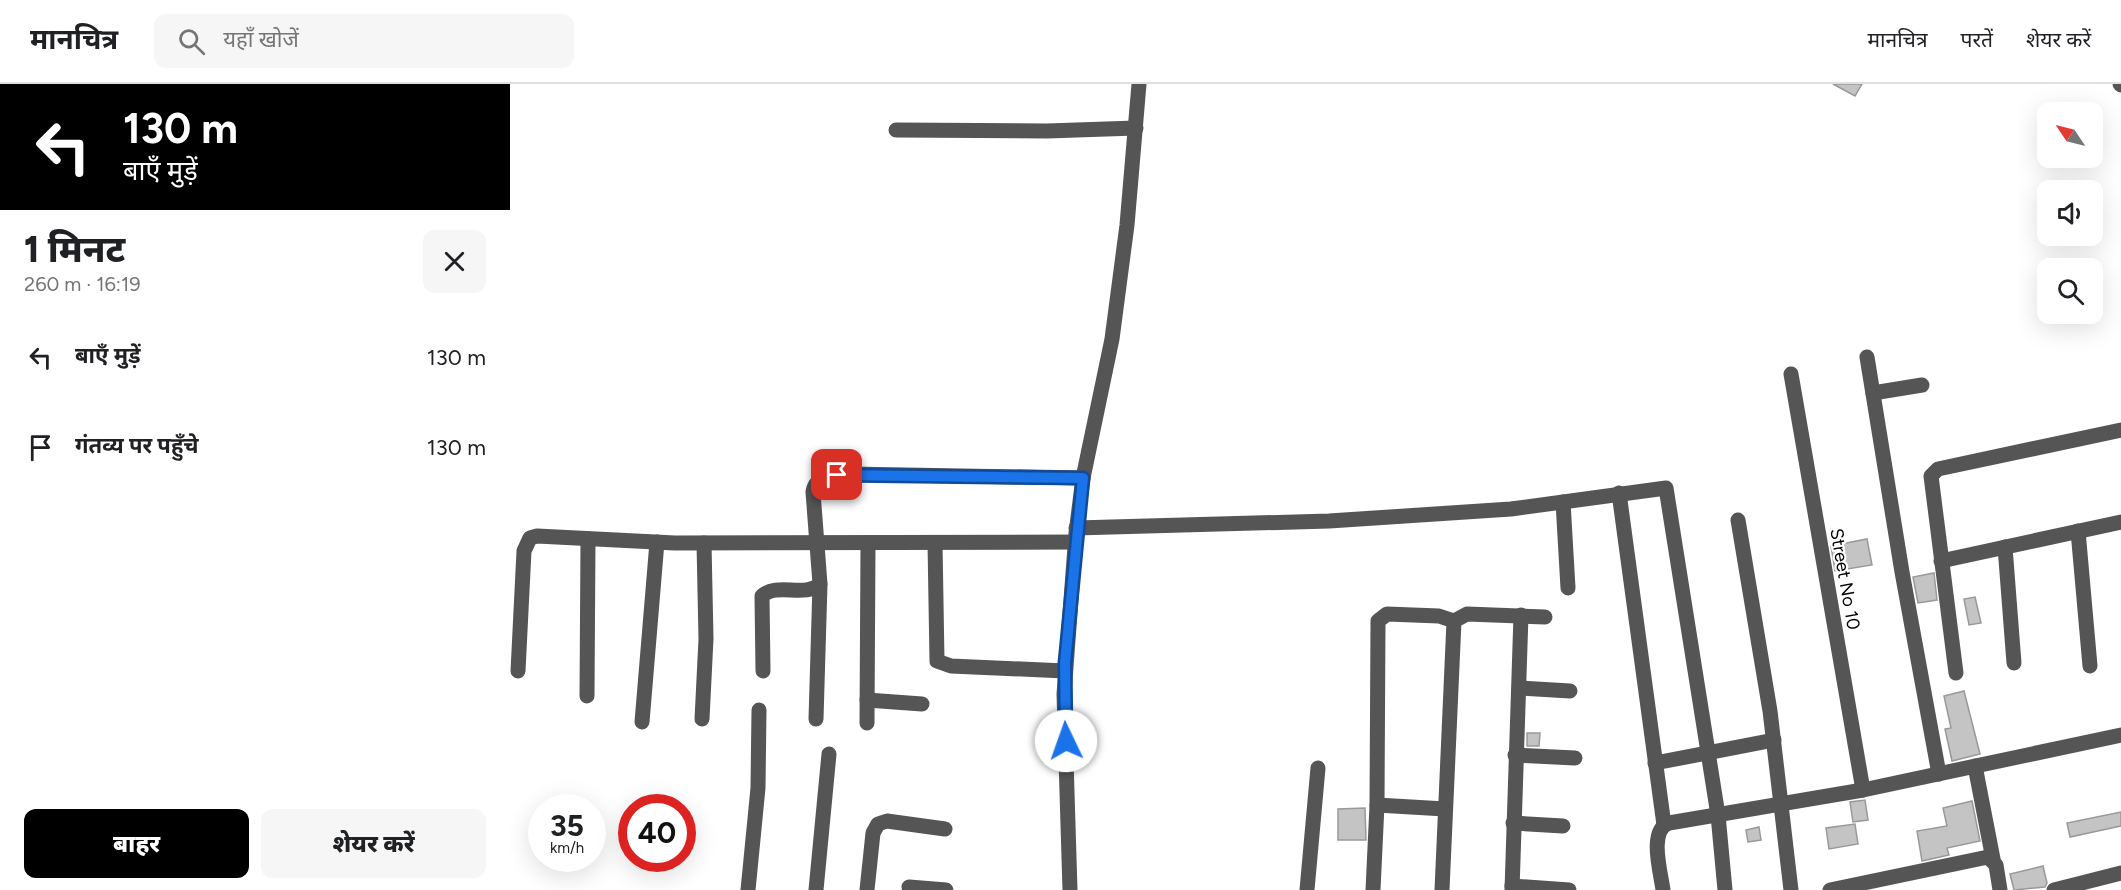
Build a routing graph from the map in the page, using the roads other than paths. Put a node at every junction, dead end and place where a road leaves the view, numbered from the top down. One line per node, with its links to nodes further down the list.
1 (1139, 84): 2 (street)
2 (1136, 128): 3 (street); 9 (street)
3 (896, 129)
4 (1867, 357): 7 (street)
5 (1791, 374): 55 (street, Street No 10)
6 (1922, 385): 7 (street)
7 (1873, 393): 54 (street)
8 (2121, 430): 23 (street)
9 (1083, 478): 15 (street); 19 (street)
10 (1619, 493): 11 (street); 47 (street); 51 (street)
11 (1563, 502): 15 (street); 25 (street)
12 (1738, 520): 46 (street)
13 (2121, 522): 14 (street)
14 (2078, 531): 22 (street); 30 (street)
15 (1076, 535): 21 (street); 33 (street)
16 (588, 539): 17 (street); 31 (street); 37 (street)
17 (657, 542): 18 (street); 43 (street)
18 (704, 543): 19 (street); 41 (street)
19 (817, 543): 20 (street); 24 (street)
20 (868, 543): 21 (street); 38 (street)
21 (935, 543): 33 (street)
22 (2005, 547): 23 (street); 29 (street)
23 (1941, 561): 34 (street)
24 (820, 584): 32 (street); 42 (street)
25 (1568, 588)
26 (1521, 615): 27 (street); 28 (street); 35 (street)
27 (1545, 617)
28 (1454, 621): 57 (street); 58 (street)
29 (2014, 663)
30 (2090, 666)
31 (518, 671)
32 (763, 671)
33 (1065, 671): 73 (street)
34 (1956, 673)
35 (1520, 688): 36 (street); 49 (street)
36 (1570, 691)
37 (587, 696)
38 (867, 700): 39 (street); 44 (street)
39 (922, 704)
40 (759, 710): 69 (street)
41 (702, 719)
42 (816, 719)
43 (642, 722)
44 (867, 723)
45 (2121, 735): 52 (street)
46 (1774, 740): 47 (street); 56 (street)
47 (1707, 753): 51 (street); 59 (street)
48 (829, 754): 70 (street)
49 (1515, 755): 50 (street); 60 (street)
50 (1575, 758)
51 (1655, 763): 61 (street)
52 (1975, 766): 54 (street); 64 (street)
53 (1318, 768): 74 (street)
54 (1939, 774): 55 (street)
55 (1863, 790): 56 (street)
56 (1782, 804): 59 (street); 80 (street)
57 (1377, 805): 58 (street); 75 (street)
58 (1445, 809): 76 (street)
59 (1718, 815): 61 (street); 79 (street)
60 (1513, 823): 62 (street); 68 (street)
61 (1664, 825): 78 (street)
62 (1563, 826)
63 (945, 829): 71 (street)
64 (1993, 859): 81 (street); 82 (street)
65 (2121, 873): 66 (street)
66 (2098, 884): 83 (street)
67 (909, 887): 72 (street)
68 (1512, 888): 77 (street)
69 (748, 890)
70 (816, 890)
71 (867, 890)
72 (946, 890)
73 (1070, 890)
74 (1307, 890)
75 (1373, 890)
76 (1442, 890)
77 (1569, 890)
78 (1663, 890)
79 (1725, 890)
80 (1791, 890)
81 (1830, 890)
82 (2000, 890)
83 (2054, 890)

